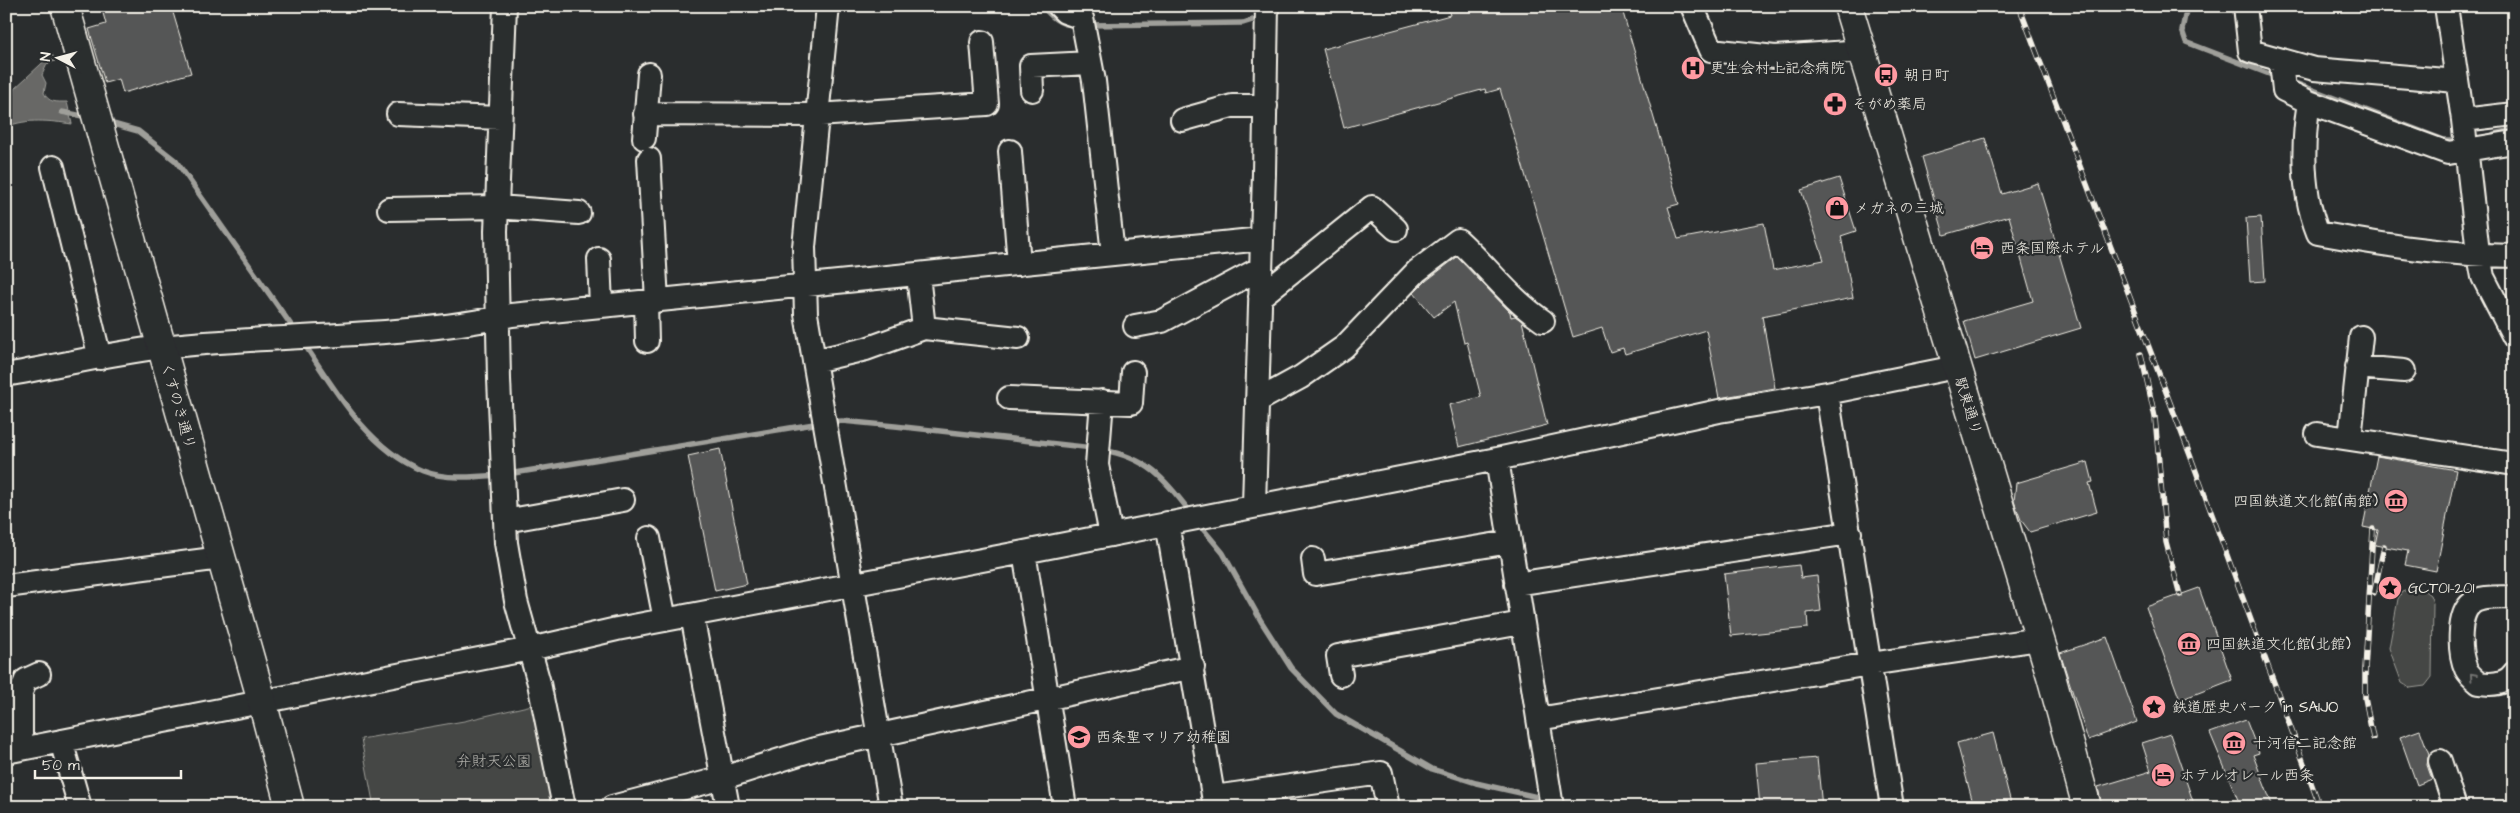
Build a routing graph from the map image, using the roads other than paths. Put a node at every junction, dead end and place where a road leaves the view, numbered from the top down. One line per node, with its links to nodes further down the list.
1 (65, 6): 53 (street, くすのき通り)
2 (504, 6): 23 (street)
3 (828, 6): 22 (street)
4 (1059, 6): 12 (street)
5 (1692, 6): 11 (street)
6 (1848, 6): 11 (street, 駅東通り)
7 (2245, 6): 13 (street)
8 (2446, 6): 15 (street)
9 (1267, 12): 18 (street)
10 (982, 42): 22 (street)
11 (1860, 48): 56 (street, 駅東通り)
12 (1090, 62): 16 (street); 34 (street)
13 (2282, 63): 15 (street); 17 (street)
14 (650, 74): 20 (street)
15 (2457, 81): 25 (street)
16 (1032, 90)
17 (2308, 102): 25 (street); 35 (street)
18 (1266, 106): 24 (street); 33 (street)
19 (398, 114): 23 (street)
20 (645, 114): 22 (street); 43 (street)
21 (2514, 114): 25 (street)
22 (817, 115): 41 (street)
23 (500, 118): 29 (street)
24 (1182, 120)
25 (2464, 138): 26 (street); 35 (street)
26 (2514, 142)
27 (1010, 151): 38 (street)
28 (53, 166): 54 (street)
29 (497, 207): 30 (street); 31 (street); 45 (street)
30 (389, 209)
31 (579, 213)
32 (1396, 229): 42 (street)
33 (1262, 239): 34 (street); 39 (street)
34 (1113, 254): 38 (street)
35 (2479, 255): 36 (street); 50 (street)
36 (2514, 256)
37 (599, 259): 44 (street)
38 (1019, 264): 40 (street)
39 (1261, 268): 42 (street); 47 (street)
40 (918, 274): 41 (street); 48 (street)
41 (804, 286): 43 (street); 55 (street)
42 (1260, 297): 64 (street)
43 (651, 301): 44 (street); 52 (street)
44 (601, 306): 45 (street)
45 (498, 318): 53 (street); 71 (street)
46 (1543, 321): 64 (street)
47 (1135, 326)
48 (924, 328): 51 (street); 55 (street)
49 (2360, 337): 57 (street)
50 (2514, 337)
51 (1018, 338)
52 (647, 341)
53 (162, 347): 54 (street); 78 (street, くすのき通り)
54 (100, 358): 60 (street)
55 (814, 361): 81 (street)
56 (1956, 367): 61 (street); 89 (street, 駅東通り)
57 (2357, 367): 58 (street); 66 (street)
58 (2404, 371)
59 (1134, 372): 63 (street)
60 (6, 375)
61 (1827, 394): 67 (street); 73 (street)
62 (1009, 399): 63 (street)
63 (1102, 401): 74 (street)
64 (1257, 401): 70 (street)
65 (2317, 434): 66 (street)
66 (2350, 438): 68 (street)
67 (1496, 459): 70 (street); 76 (street)
68 (2514, 464)
69 (623, 500): 71 (street)
70 (1254, 505): 72 (street)
71 (505, 521): 90 (street)
72 (1168, 524): 74 (street); 92 (street)
73 (1850, 533): 80 (street); 91 (street)
74 (1111, 535): 77 (street)
75 (649, 538): 87 (street)
76 (1510, 542): 79 (street); 80 (street)
77 (1024, 552): 81 (street); 96 (street)
78 (222, 558): 82 (street); 97 (street, くすのき通り)
79 (1313, 559)
80 (1516, 584): 88 (street)
81 (853, 585): 86 (street); 99 (street)
82 (6, 586)
83 (2514, 597): 84 (street)
84 (2487, 598): 85 (street); 93 (street, one-way to 84)
85 (2514, 608)
86 (692, 615): 87 (street); 103 (street)
87 (665, 620): 90 (street)
88 (1522, 622): 95 (street); 98 (street)
89 (2039, 639): 91 (street); 115 (street, 駅東通り)
90 (530, 649): 97 (street); 107 (street)
91 (1870, 664): 98 (street); 114 (street)
92 (1193, 667): 96 (street); 104 (street)
93 (2514, 673)
94 (40, 674): 101 (street)
95 (1341, 675)
96 (1048, 698): 99 (street); 111 (street)
97 (262, 701): 100 (street); 106 (street, くすのき通り)
98 (1538, 719): 113 (street)
99 (878, 735): 103 (street); 110 (street)
100 (61, 741): 101 (street); 105 (street)
101 (14, 751)
102 (2440, 761): 116 (street)
103 (723, 778): 108 (street); 109 (street)
104 (1214, 802): 112 (street)
105 (80, 807)
106 (290, 807)
107 (564, 807)
108 (612, 807)
109 (728, 807)
110 (891, 807)
111 (1065, 807)
112 (1388, 807)
113 (1552, 807)
114 (1892, 807)
115 (2087, 807)
116 (2455, 807)

